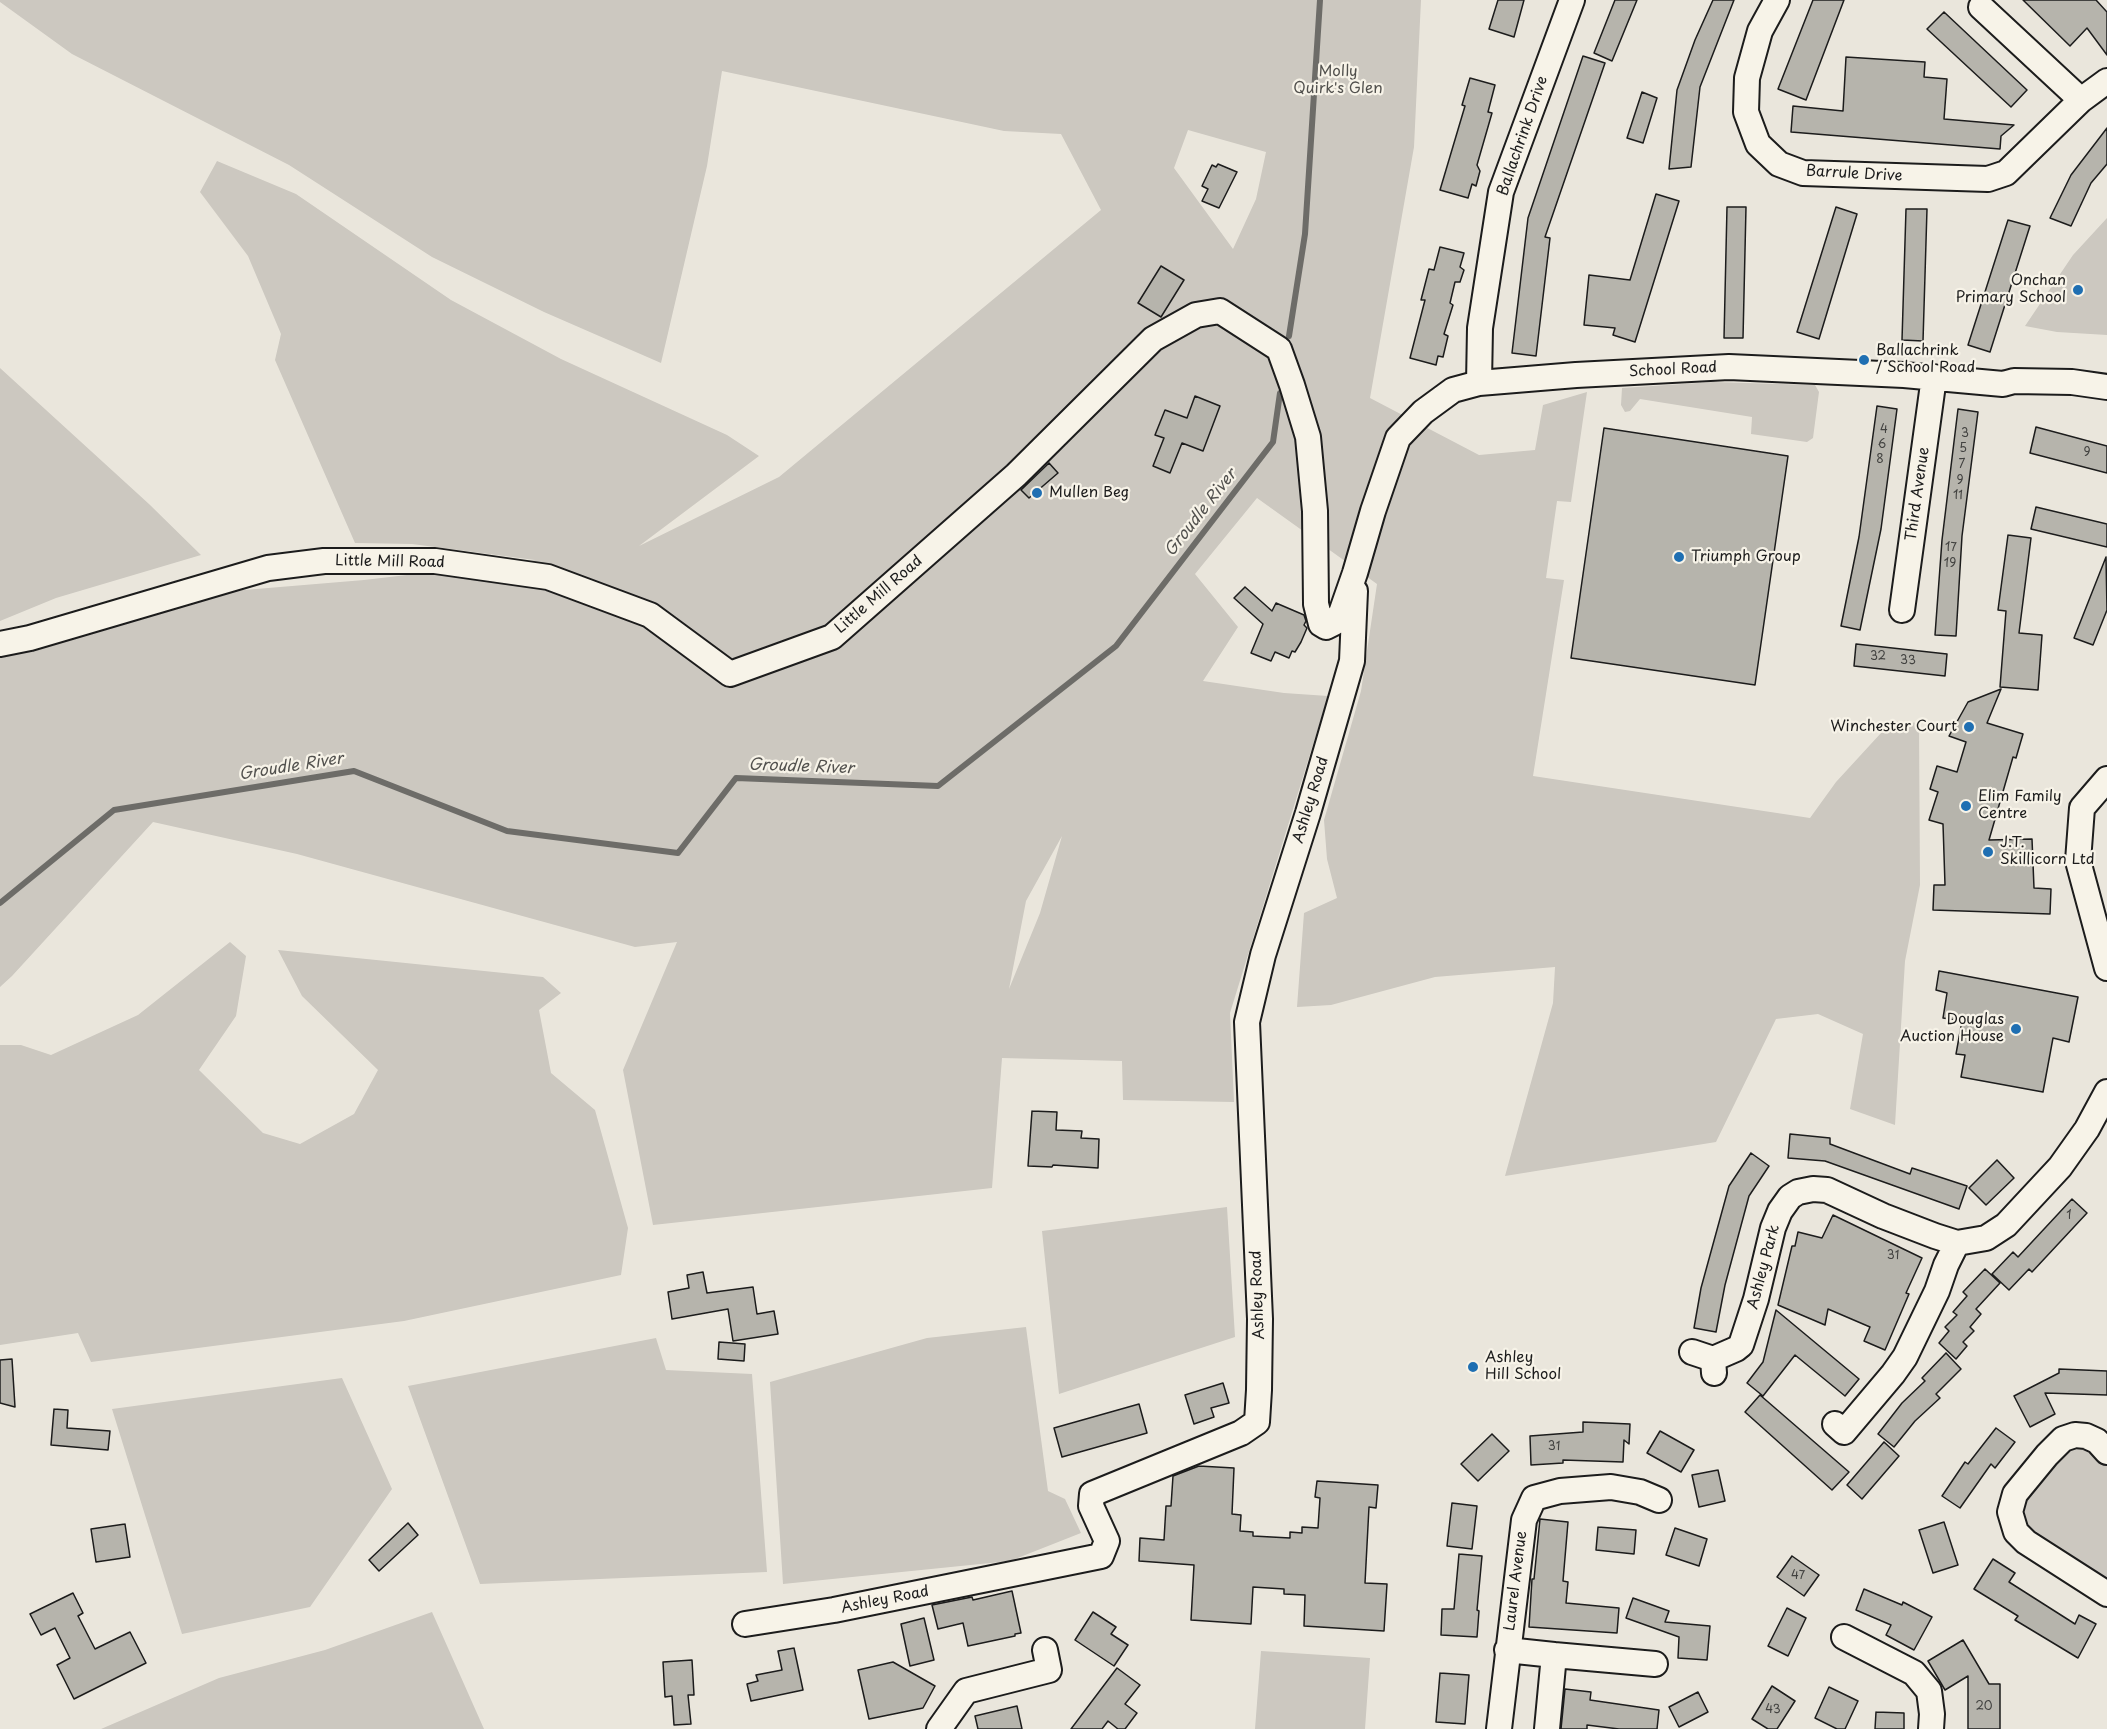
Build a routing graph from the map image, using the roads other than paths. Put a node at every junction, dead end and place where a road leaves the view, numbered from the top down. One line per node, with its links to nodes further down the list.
1 (1572, 0): 7 (street, Ballachrink Drive)
2 (1777, 0): 5 (street, Barrule Drive)
3 (1981, 7): 5 (street)
4 (2107, 81): 5 (street, Barrule Drive)
5 (2080, 100)
6 (1934, 377): 7 (street, School Road); 8 (street, School Road); 10 (street, Third Avenue)
7 (1479, 383): 9 (street, School Road)
8 (2107, 387)
9 (1356, 573): 11 (street, Little Mill Road); 22 (street, Ashley Road)
10 (1902, 610)
11 (0, 644)
12 (2107, 779): 13 (street)
13 (2107, 968)
14 (2107, 1092): 15 (street)
15 (2089, 1136): 16 (street)
16 (1957, 1243): 17 (street, Ashley Park); 18 (street)
17 (1706, 1361)
18 (1835, 1424)
19 (2107, 1452): 21 (street)
20 (1659, 1500): 24 (street, Laurel Avenue)
21 (2107, 1594)
22 (745, 1624)
23 (1844, 1637): 31 (street)
24 (1508, 1650): 25 (street, Laurel Avenue); 29 (street, Laurel Avenue)
25 (1554, 1655): 26 (street, Laurel Avenue); 30 (street)
26 (1655, 1664)
27 (1049, 1669): 28 (street)
28 (939, 1729)
29 (1499, 1729)
30 (1547, 1729)
31 (1931, 1729)

